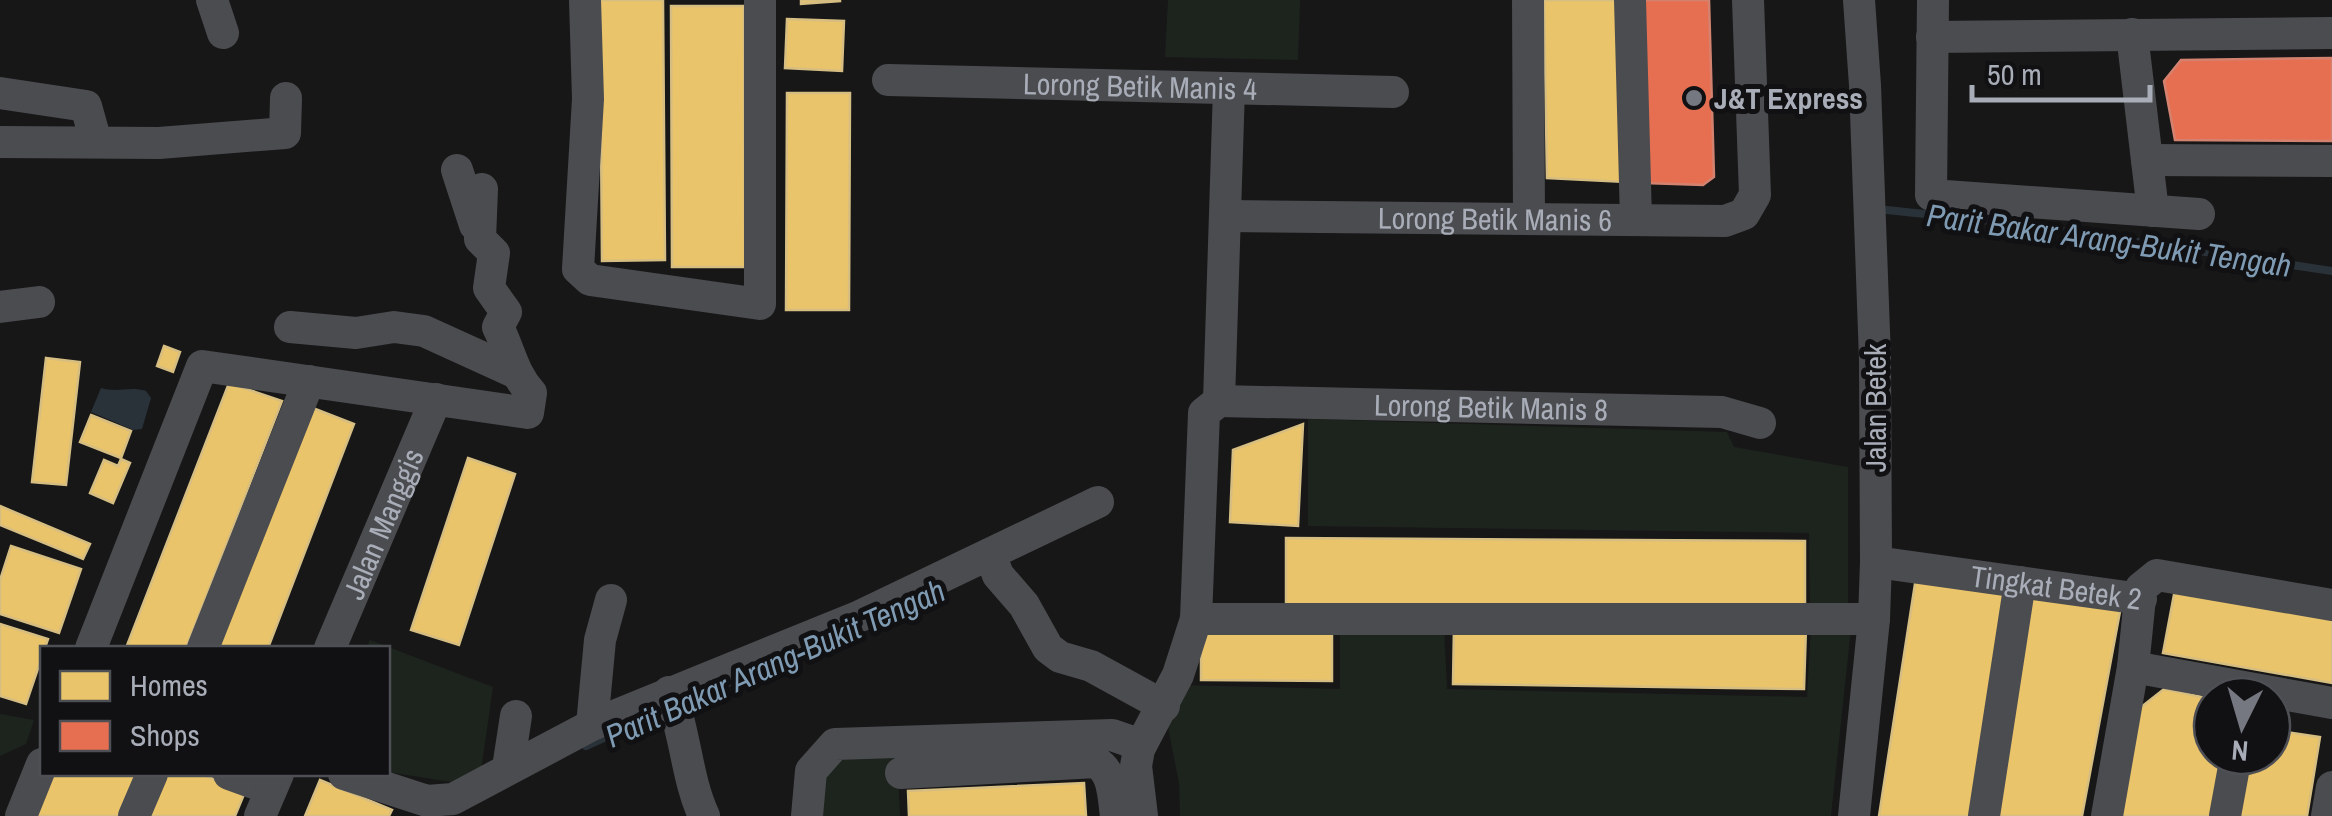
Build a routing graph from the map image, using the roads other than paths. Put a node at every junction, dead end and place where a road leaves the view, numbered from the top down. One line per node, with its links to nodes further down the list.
1 (212, 0): 9 (street)
2 (585, 0): 3 (street)
3 (760, 0)
4 (1528, 0): 26 (street)
5 (1630, 0): 27 (street)
6 (1748, 0): 27 (street, Lorong Betik Manis 6)
7 (1859, 0): 37 (street, Jalan Betek)
8 (1933, 0): 12 (street)
9 (223, 33)
10 (2332, 33): 11 (street)
11 (2132, 34): 12 (street); 20 (street)
12 (1932, 37): 23 (street)
13 (888, 80): 14 (street, Lorong Betik Manis 4)
14 (1229, 88): 15 (street, Lorong Betik Manis 4); 25 (street)
15 (1393, 92)
16 (0, 93): 19 (street)
17 (286, 98): 19 (street)
18 (0, 142): 19 (street)
19 (96, 142)
20 (2147, 160): 21 (street); 23 (street)
21 (2332, 161)
22 (470, 180): 31 (street)
23 (2154, 211): 24 (street)
24 (2200, 214)
25 (1225, 216): 26 (street, Lorong Betik Manis 6); 34 (street)
26 (1529, 219): 27 (street, Lorong Betik Manis 6)
27 (1636, 220)
28 (39, 302): 29 (street)
29 (0, 307)
30 (290, 327): 31 (street)
31 (514, 372): 33 (street)
32 (309, 381): 33 (street); 45 (street); 46 (street)
33 (436, 399): 47 (street, Jalan Manggis)
34 (1219, 401): 35 (street, Lorong Betik Manis 8); 43 (street)
35 (1760, 423)
36 (1098, 502): 38 (street)
37 (1876, 562): 39 (street, Tingkat Betek 2); 44 (street, Jalan Betek)
38 (994, 564): 52 (street); 53 (street)
39 (2020, 582): 40 (street, Tingkat Betek 2); 73 (street)
40 (2141, 599): 42 (street); 48 (street, Tingkat Betek 2)
41 (611, 600): 55 (street)
42 (2332, 605)
43 (1196, 618): 44 (street); 53 (street)
44 (1874, 619): 72 (street, Jalan Betek)
45 (92, 646)
46 (204, 646)
47 (331, 646)
48 (2132, 667): 49 (street); 74 (street, Tingkat Betek 2)
49 (2192, 680)
50 (2292, 698): 51 (street)
51 (2332, 703)
52 (674, 705): 55 (street); 68 (street)
53 (1164, 706): 56 (street)
54 (516, 716): 58 (street)
55 (592, 725): 58 (street)
56 (1141, 744): 69 (street); 71 (street)
57 (40, 767): 65 (street)
58 (508, 768): 66 (street)
59 (902, 774): 70 (street)
60 (151, 776): 67 (street)
61 (233, 776): 64 (street)
62 (348, 776): 66 (street)
63 (2232, 776): 75 (street)
64 (270, 793)
65 (16, 801)
66 (408, 806)
67 (134, 816)
68 (704, 816)
69 (807, 816)
70 (1116, 816)
71 (1142, 816)
72 (1854, 816)
73 (1984, 816)
74 (2107, 816)
75 (2225, 816)

